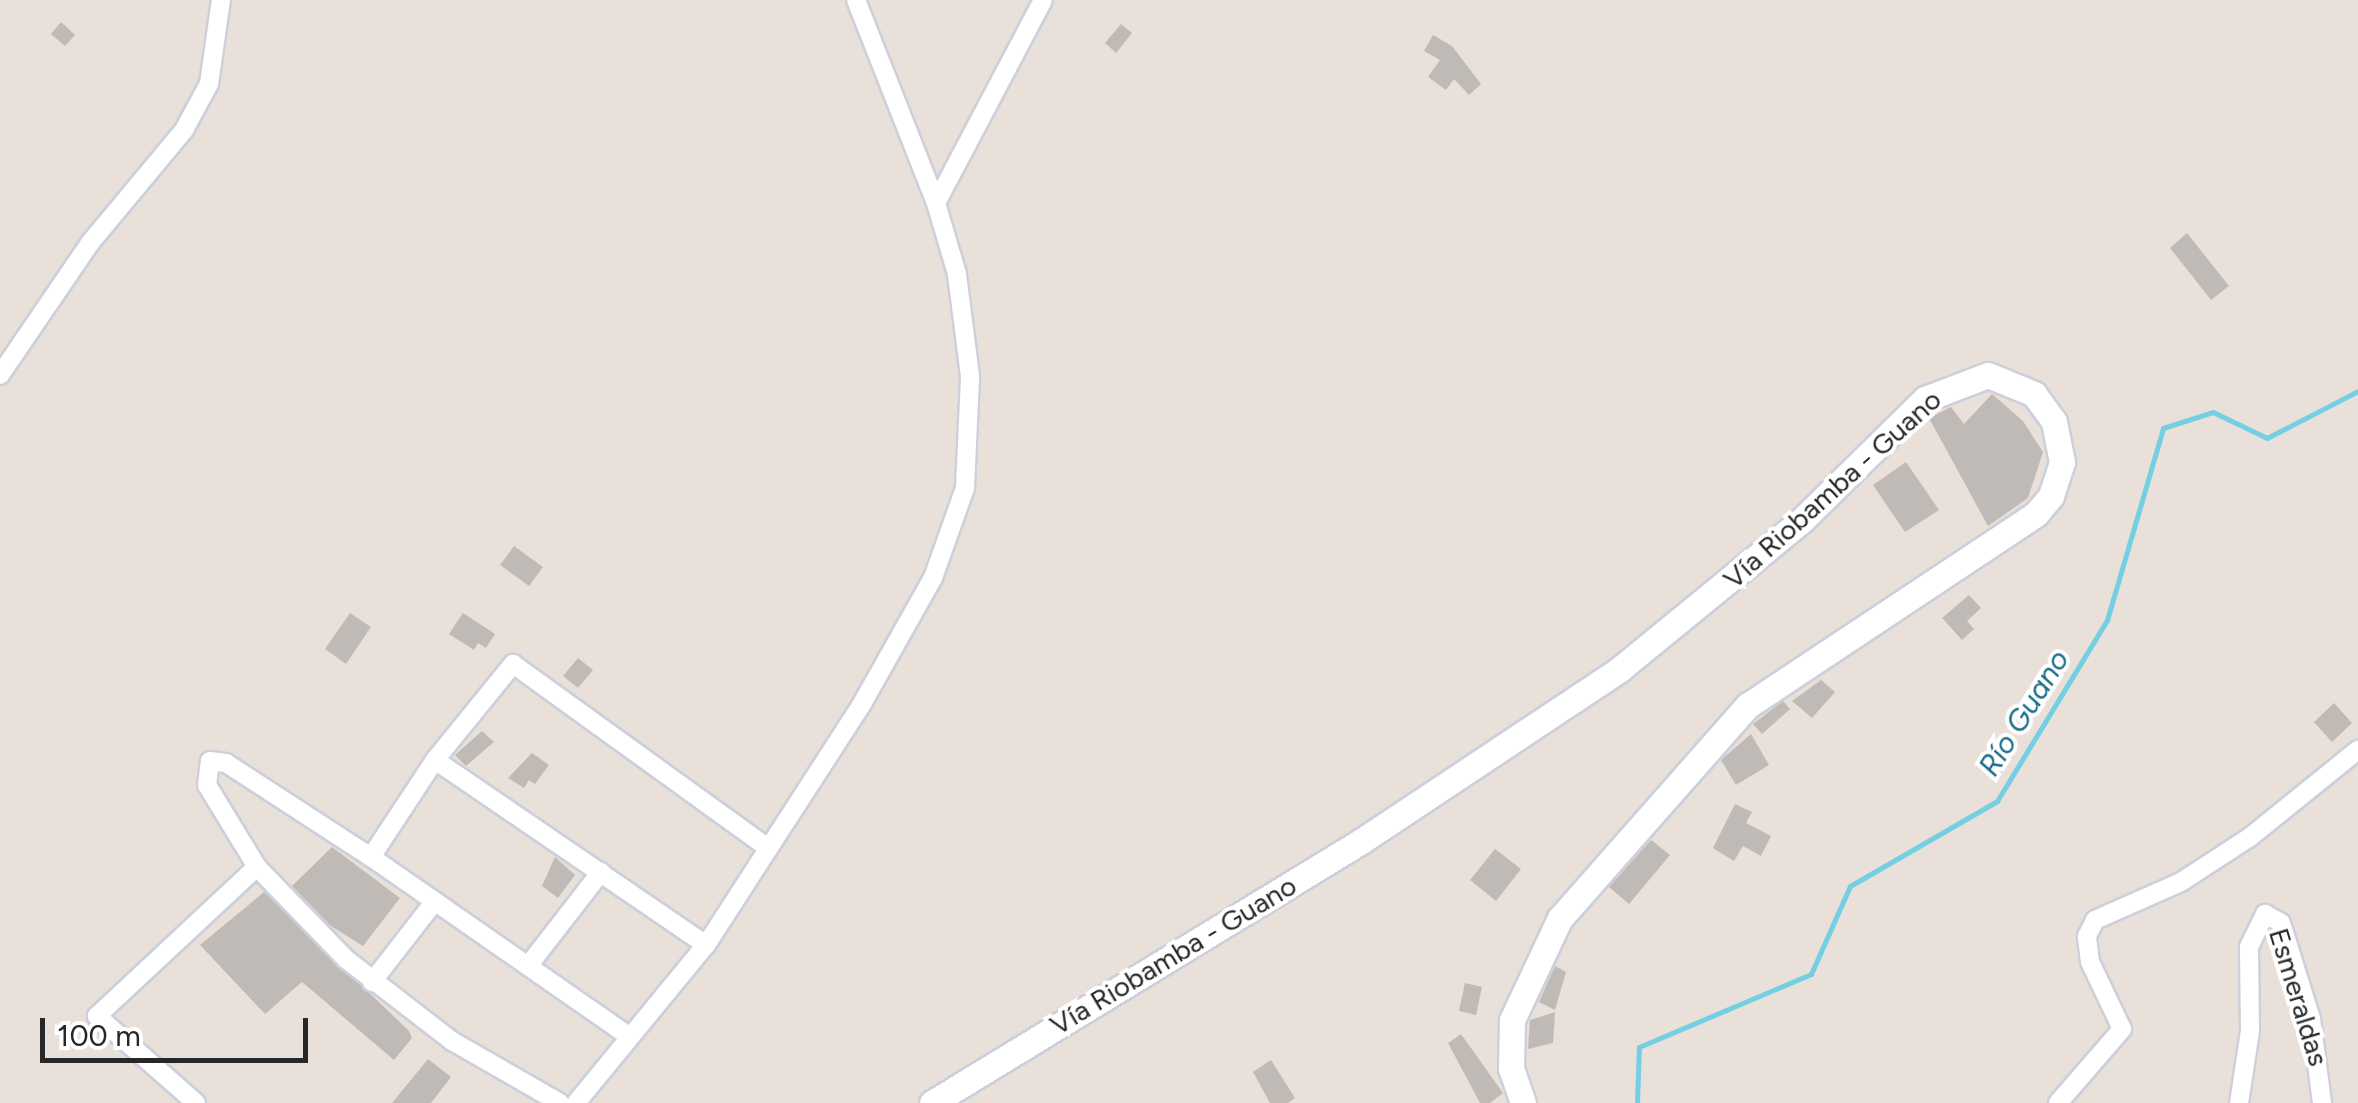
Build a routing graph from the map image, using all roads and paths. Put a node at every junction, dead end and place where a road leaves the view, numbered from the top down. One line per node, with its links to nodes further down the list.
1 (221, 0): 5 (street)
2 (856, 0): 4 (street)
3 (1043, 0): 4 (street)
4 (936, 203): 8 (street)
5 (0, 375)
6 (2358, 750): 22 (street)
7 (435, 760): 8 (street); 9 (street); 11 (street)
8 (768, 848): 13 (street)
9 (372, 857): 10 (street); 12 (street)
10 (257, 867): 15 (street); 17 (street)
11 (600, 872): 13 (street); 14 (street)
12 (434, 902): 14 (street); 15 (street)
13 (706, 945): 16 (street)
14 (528, 966): 16 (street)
15 (372, 982): 18 (street)
16 (630, 1037): 19 (street)
17 (196, 1103)
18 (560, 1103)
19 (576, 1103)
20 (932, 1103): 21 (main road, Vía Riobamba - Guano)
21 (1523, 1103)
22 (2058, 1103)
23 (2239, 1103): 24 (street, Esmeraldas)
24 (2322, 1103)

